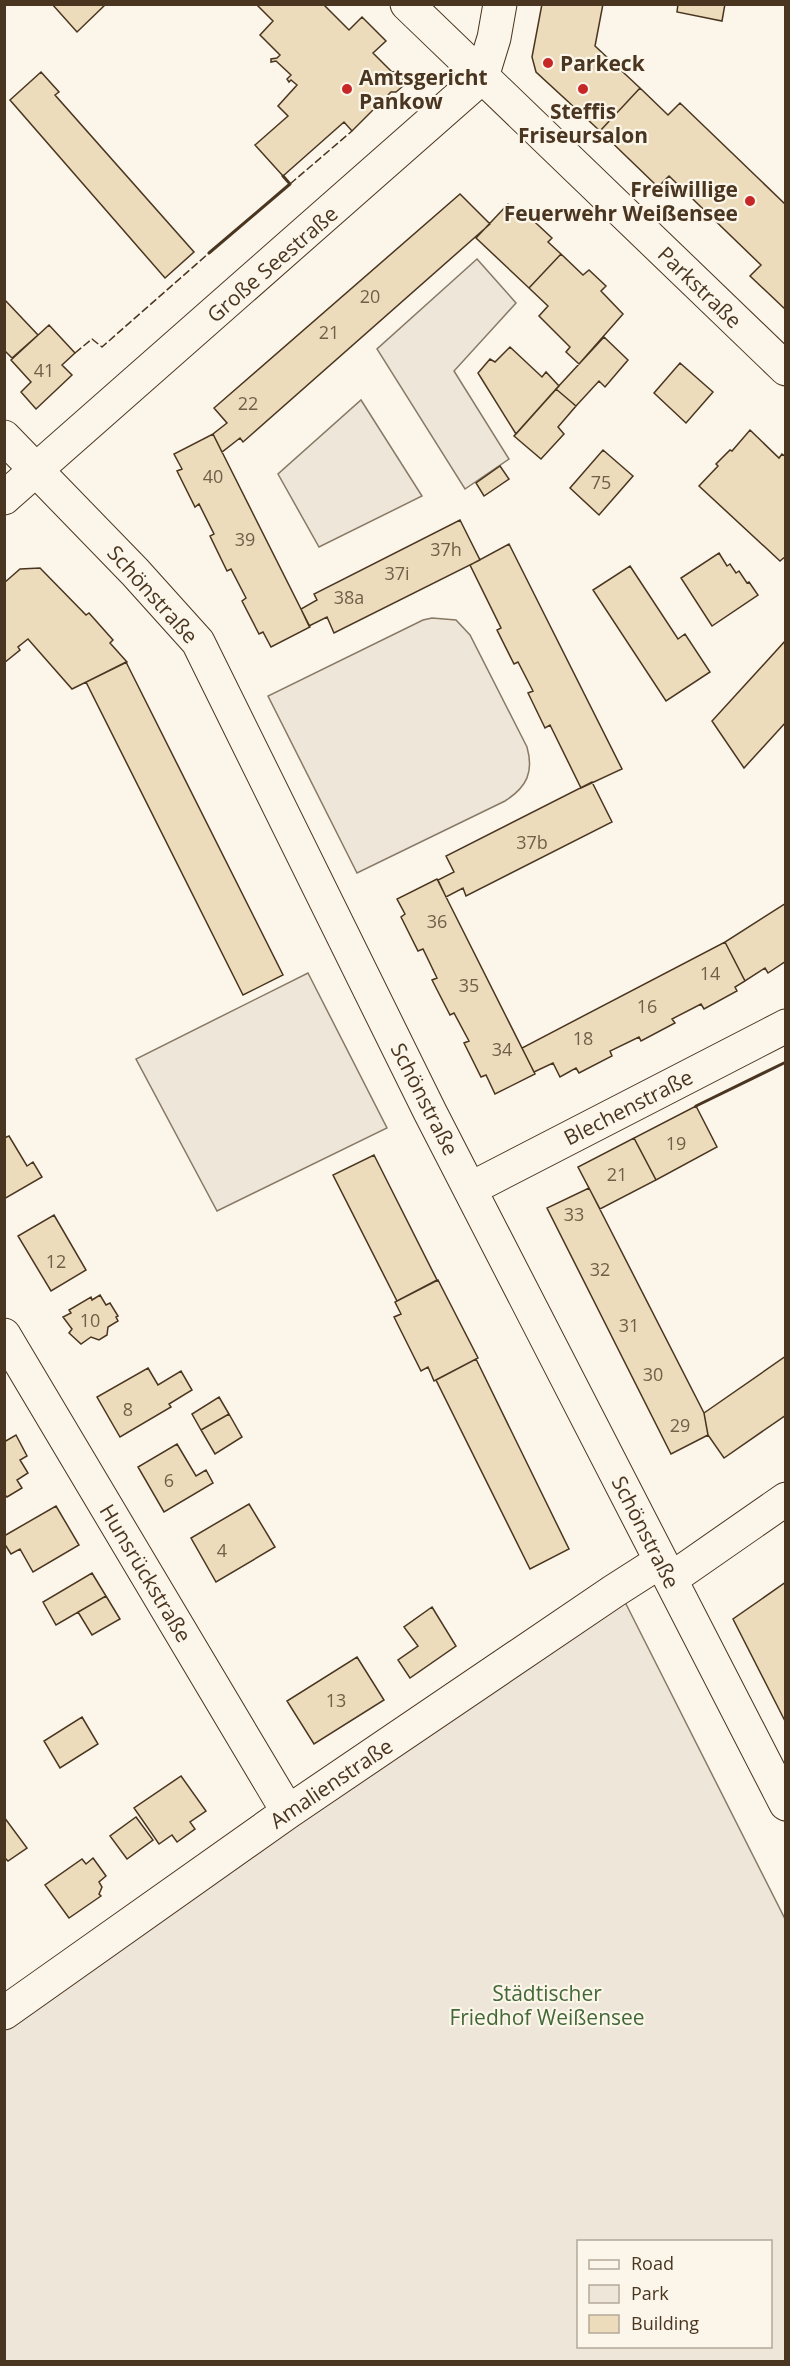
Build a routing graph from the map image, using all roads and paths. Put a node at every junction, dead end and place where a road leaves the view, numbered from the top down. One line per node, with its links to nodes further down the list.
1 (407, 4): 3 (street, Parkstraße)
2 (500, 4): 3 (street)
3 (482, 77): 4 (street, Parkstraße); 6 (street, Große Seestraße)
4 (786, 369)
5 (4, 437): 6 (street, Schönstraße)
6 (36, 470): 7 (street, Große Seestraße); 9 (street, Schönstraße)
7 (4, 498)
8 (786, 1026): 9 (street, Blechenstraße)
9 (470, 1189): 12 (street, Schönstraße)
10 (4, 1335): 14 (street, Hunsrückstraße)
11 (786, 1499): 12 (street, Amalienstraße)
12 (666, 1570): 13 (street, Schönstraße); 14 (street, Amalienstraße)
13 (786, 1804)
14 (288, 1812): 15 (street, Amalienstraße)
15 (4, 2013)

